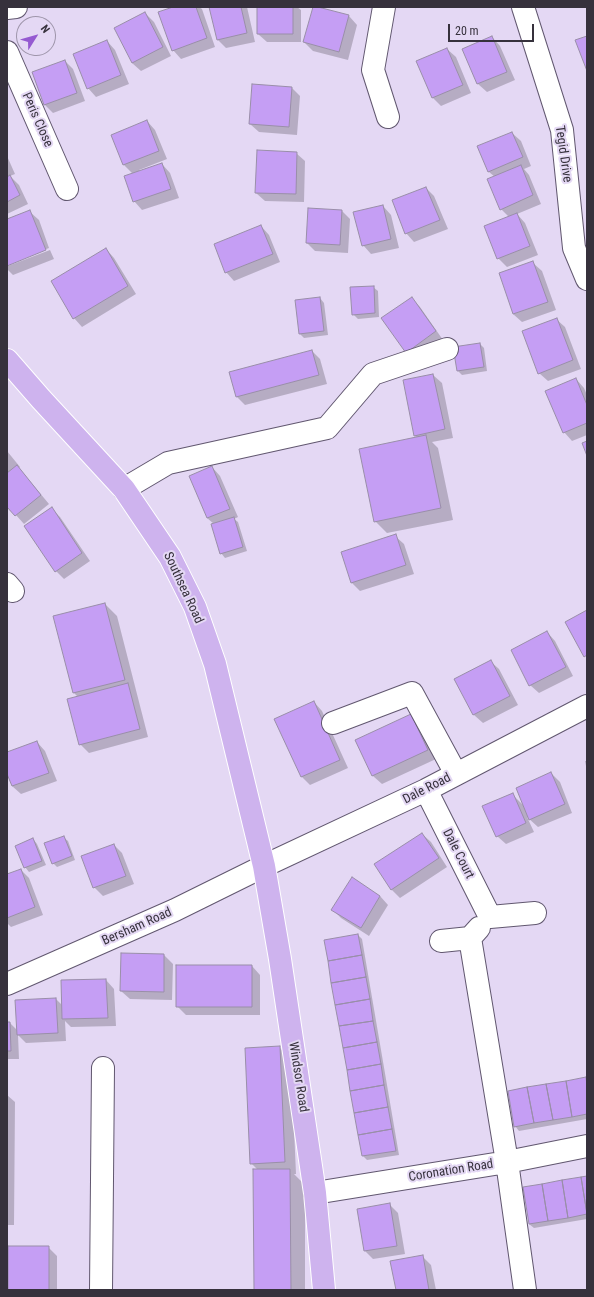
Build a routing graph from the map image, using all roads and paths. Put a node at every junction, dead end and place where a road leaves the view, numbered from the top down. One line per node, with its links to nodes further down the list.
1 (16, 7): 4 (street)
2 (384, 7): 6 (street)
3 (523, 7): 8 (street, Tegid Drive)
4 (7, 8)
5 (7, 52): 7 (street, Peris Close)
6 (388, 117)
7 (67, 189)
8 (587, 279)
9 (447, 350): 11 (street)
10 (7, 360): 11 (main road, Southsea Road)
11 (124, 489): 16 (main road, Southsea Road)
12 (587, 706): 14 (street, Dale Road)
13 (333, 723): 14 (street)
14 (456, 774): 15 (street, Dale Road)
15 (426, 790): 16 (street, Dale Road); 18 (street, Dale Court)
16 (264, 866): 21 (street, Bersham Road); 25 (main road, Windsor Road)
17 (535, 913): 18 (street)
18 (490, 917): 19 (street)
19 (470, 938): 20 (street); 24 (street)
20 (441, 941)
21 (7, 984)
22 (103, 1068): 26 (street)
23 (587, 1146): 24 (street, Coronation Road)
24 (506, 1162): 25 (street, Coronation Road); 28 (street)
25 (315, 1193): 27 (main road, Windsor Road)
26 (101, 1290)
27 (324, 1290)
28 (526, 1290)

